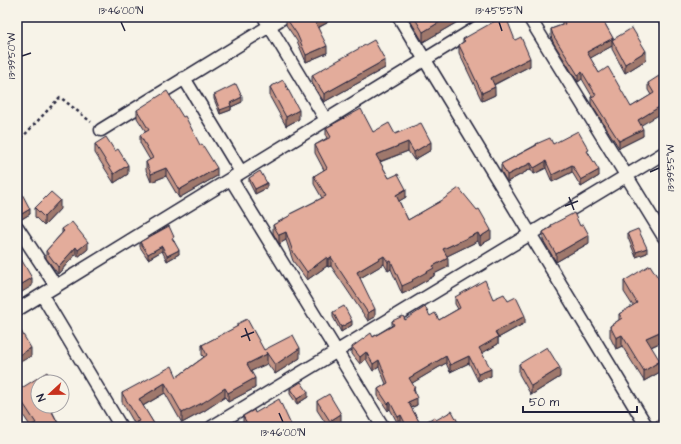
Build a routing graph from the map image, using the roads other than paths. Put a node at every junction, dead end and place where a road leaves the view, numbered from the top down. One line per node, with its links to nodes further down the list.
1 (284, 17): 5 (street)
2 (399, 17): 6 (street)
3 (494, 17): 6 (street)
4 (529, 17): 12 (street)
5 (267, 22): 7 (street); 8 (street)
6 (425, 60): 8 (street); 14 (street)
7 (184, 78): 9 (street); 11 (street)
8 (326, 120): 11 (street)
9 (101, 130)
10 (664, 153): 12 (street)
11 (236, 175): 16 (street); 19 (street)
12 (626, 175): 14 (street); 15 (street)
13 (17, 227): 16 (street)
14 (530, 234): 19 (street); 20 (street)
15 (664, 237)
16 (56, 286): 17 (street)
17 (42, 295): 18 (street); 21 (street)
18 (17, 310)
19 (337, 351): 22 (street); 23 (street)
20 (652, 426)
21 (122, 427)
22 (212, 427)
23 (383, 427)

